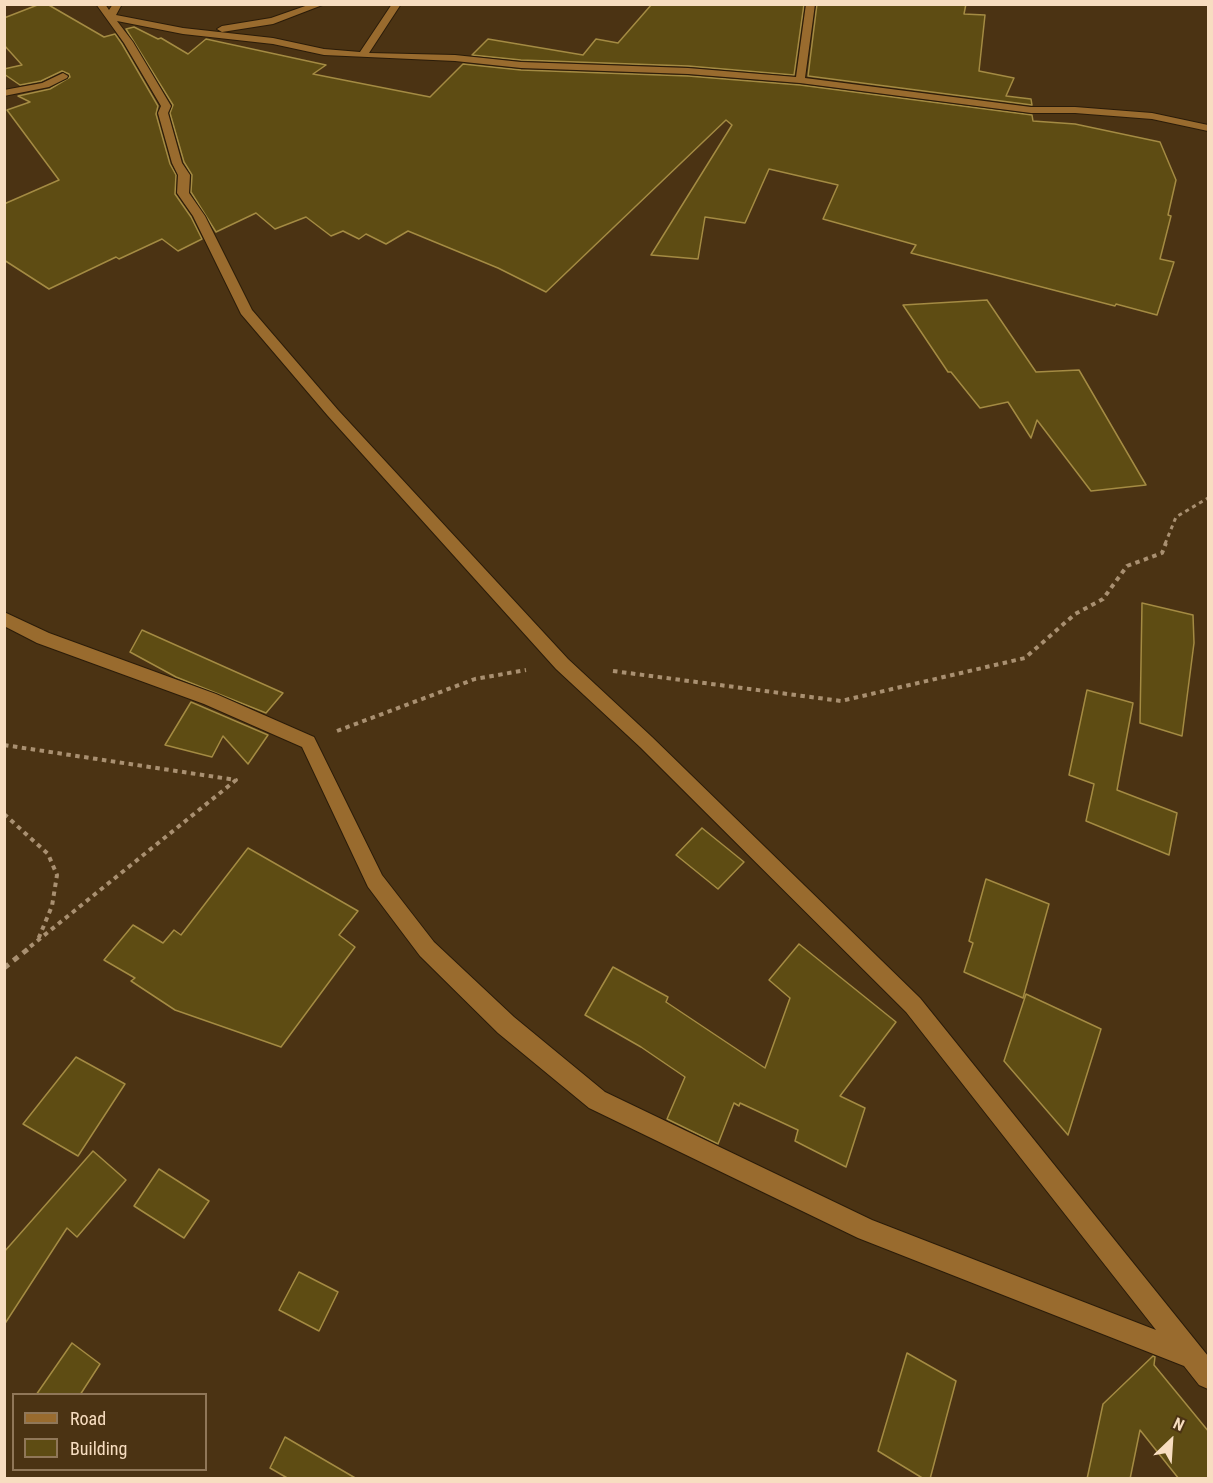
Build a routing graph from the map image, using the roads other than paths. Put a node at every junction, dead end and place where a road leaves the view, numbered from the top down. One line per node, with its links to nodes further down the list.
1 (321, 4): 5 (street)
2 (397, 4): 6 (street)
3 (811, 4): 8 (street)
4 (109, 9): 5 (street); 12 (street)
5 (200, 33): 6 (street)
6 (363, 55): 8 (street)
7 (63, 76): 9 (street)
8 (800, 80): 10 (street)
9 (4, 93)
10 (1209, 128)
11 (4, 618): 12 (street)
12 (1192, 1357): 13 (street)
13 (1209, 1376)

